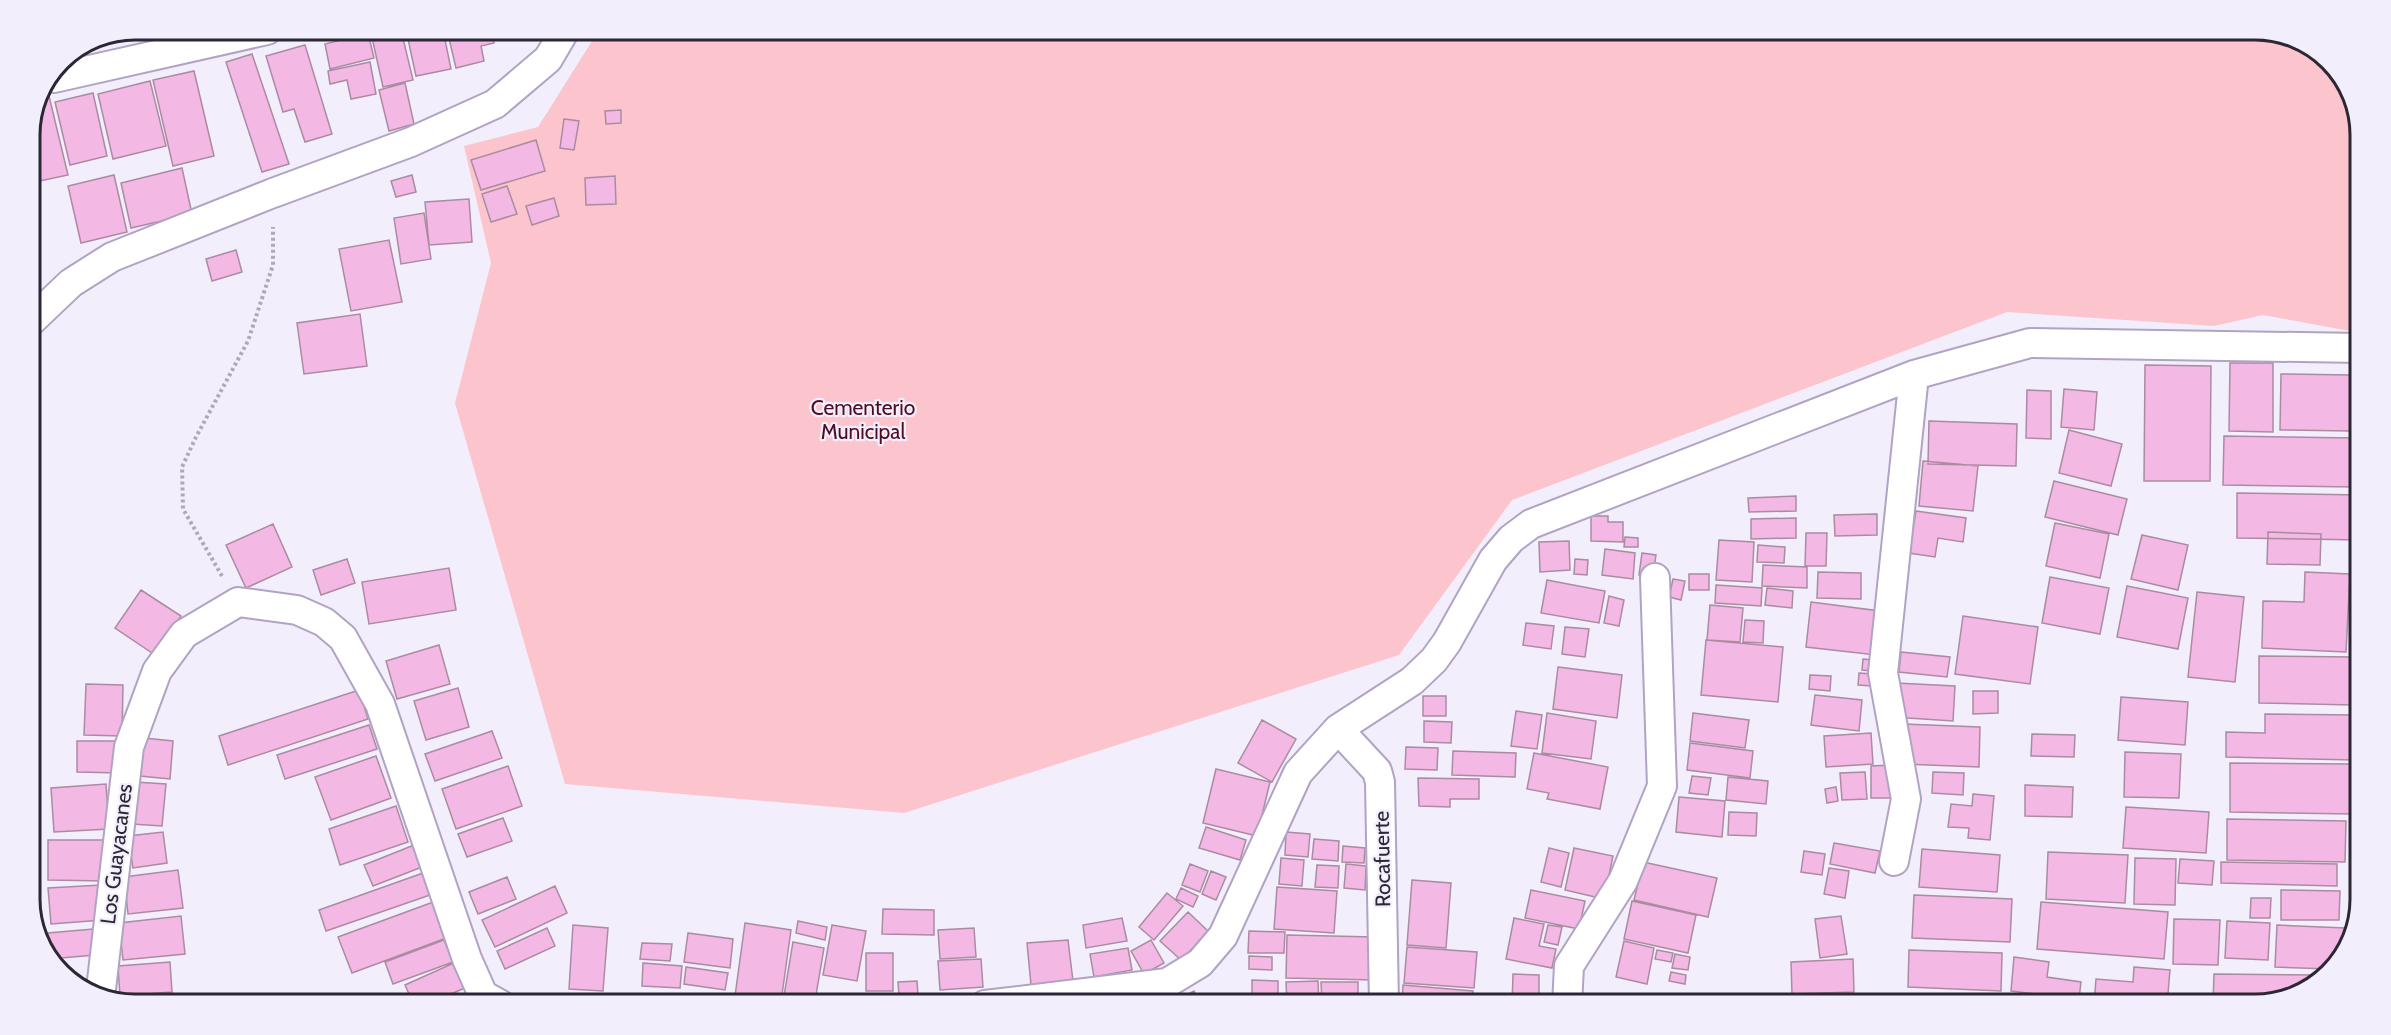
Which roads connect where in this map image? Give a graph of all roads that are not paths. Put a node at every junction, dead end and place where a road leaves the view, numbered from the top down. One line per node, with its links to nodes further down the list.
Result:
1 (223, 40): 3 (street)
2 (559, 40): 4 (street)
3 (62, 76)
4 (41, 312)
5 (2350, 348): 6 (street)
6 (1914, 375): 8 (street); 9 (street)
7 (1655, 578): 14 (street)
8 (1338, 729): 12 (street); 13 (street, Rocafuerte)
9 (1894, 861)
10 (101, 988): 11 (street, Los Guayacanes)
11 (483, 994)
12 (1076, 994)
13 (1384, 994)
14 (1568, 994)

